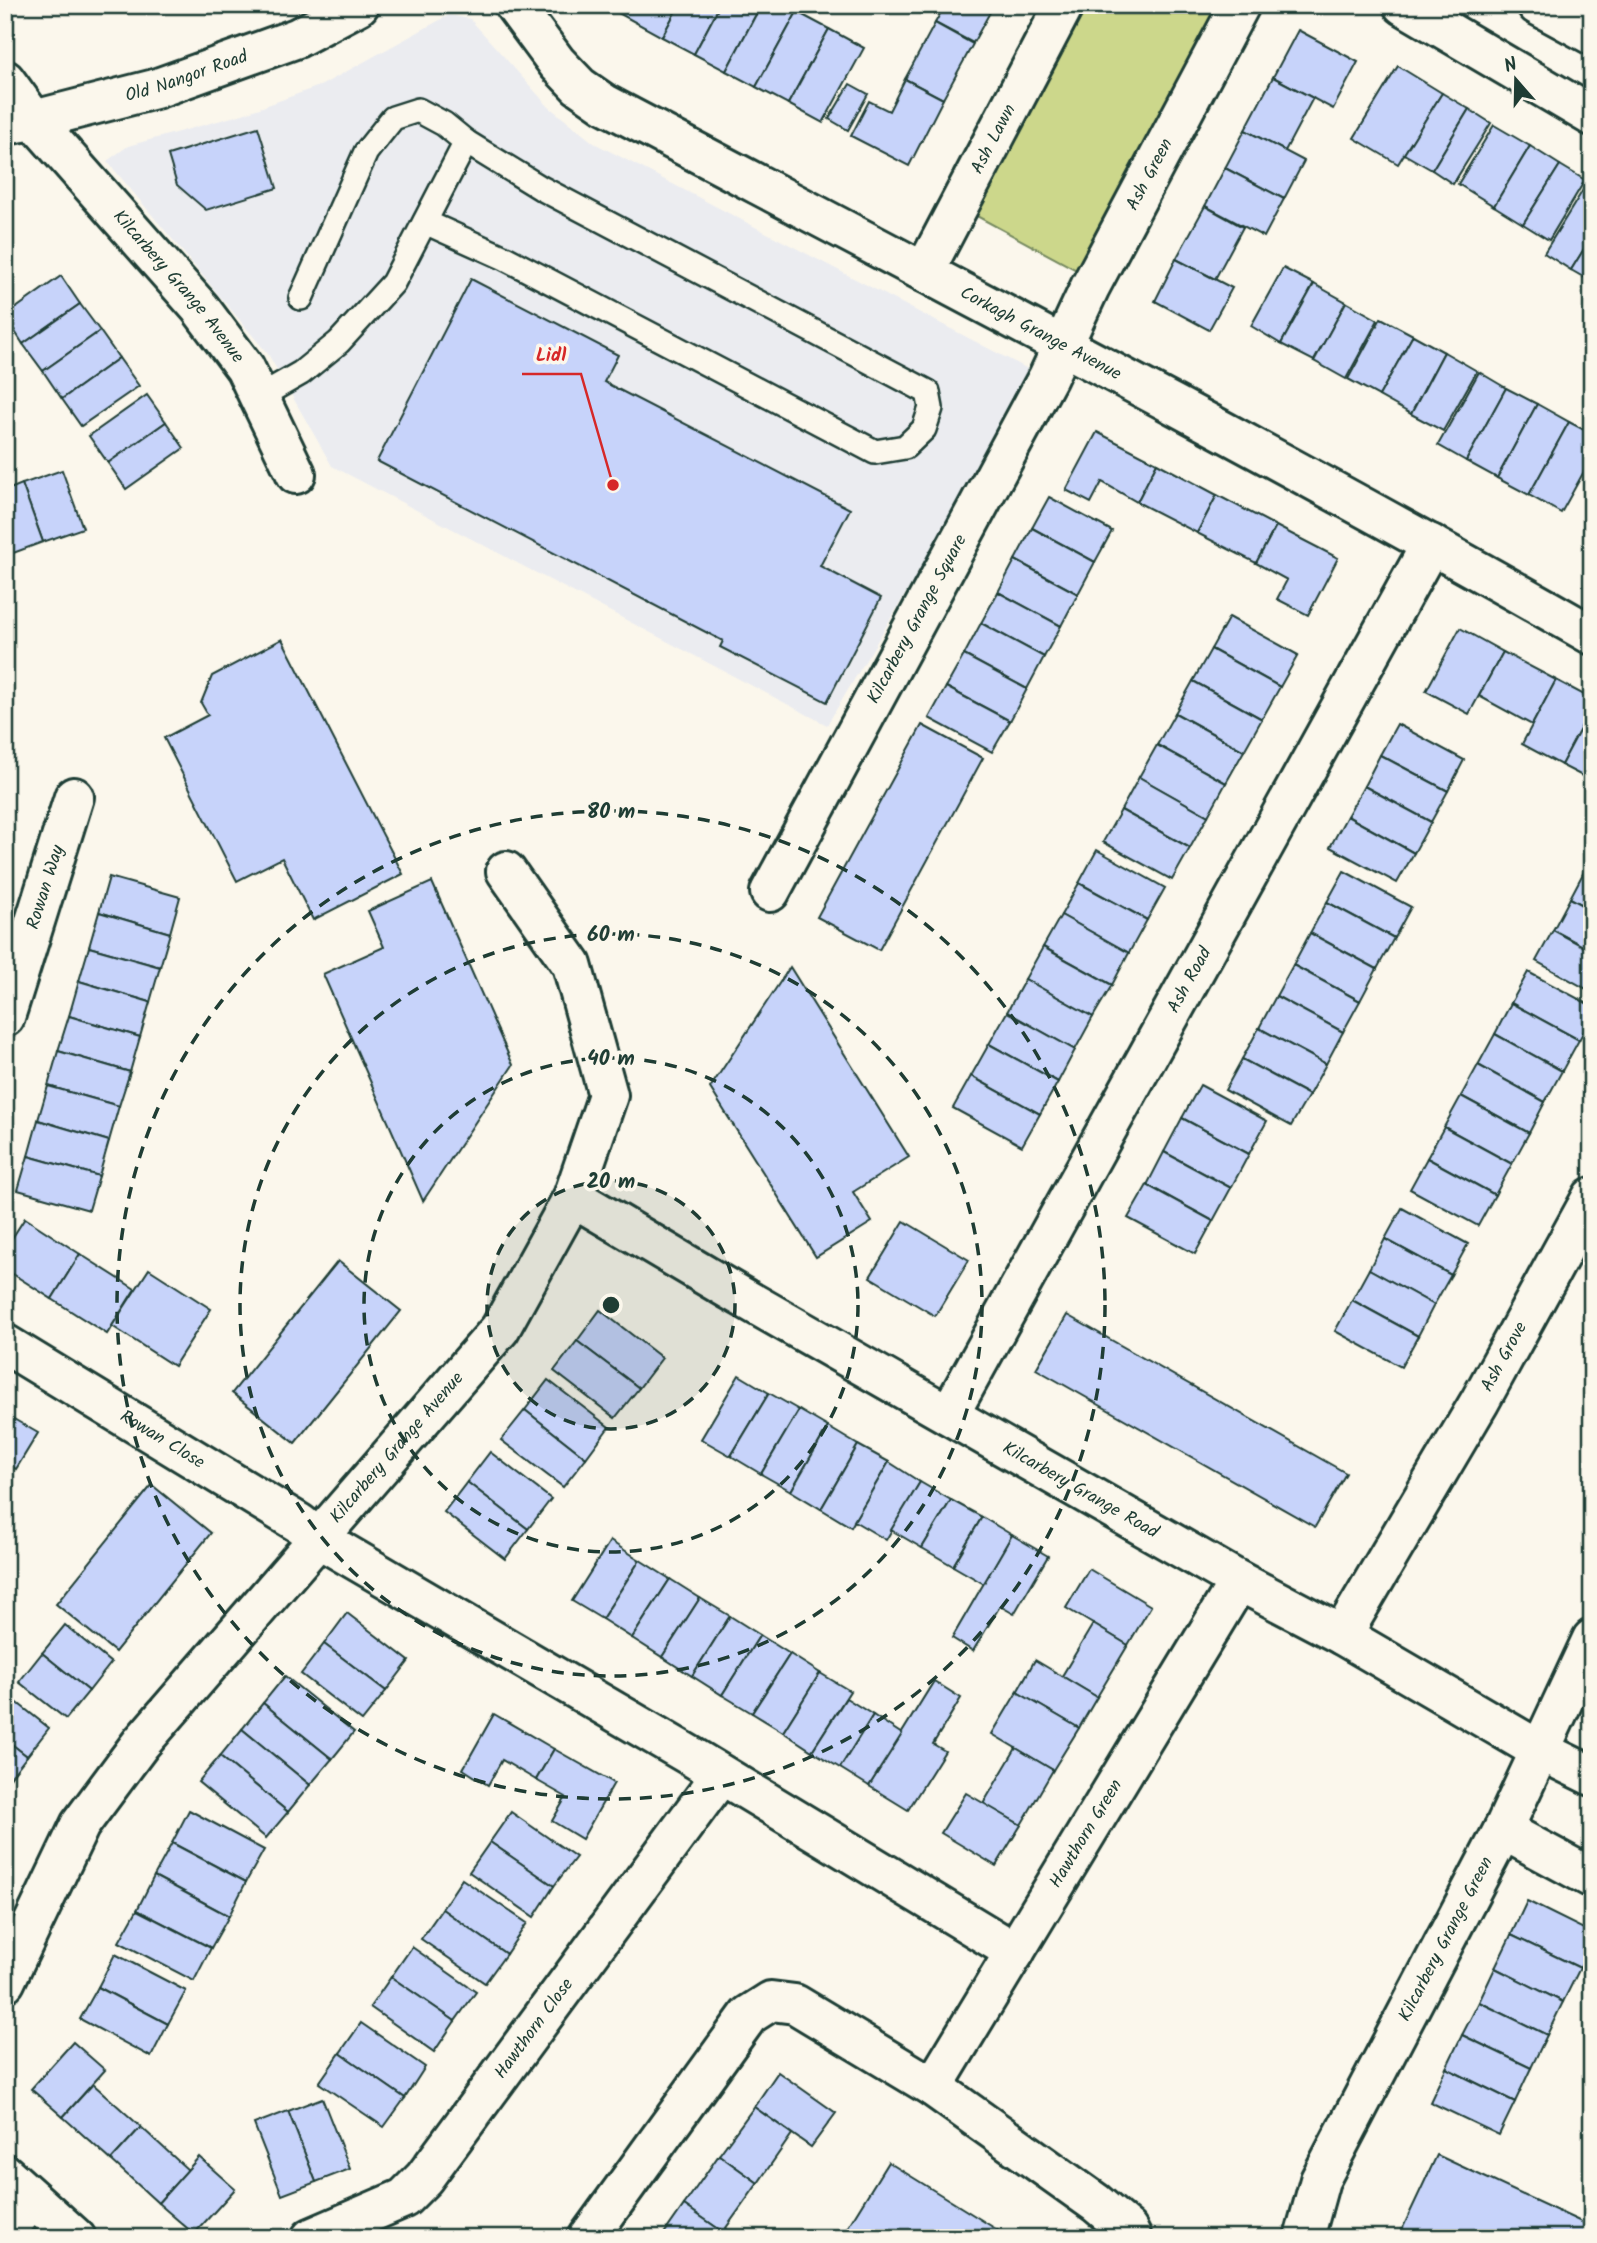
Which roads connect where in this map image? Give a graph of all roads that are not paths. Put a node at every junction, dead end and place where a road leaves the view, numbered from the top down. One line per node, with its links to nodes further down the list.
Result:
1 (359, 5): 10 (street, Old Nangor Road)
2 (514, 5): 13 (street, Corkagh Grange Avenue)
3 (1064, 5): 13 (street, Ash Lawn)
4 (1240, 5): 15 (street, Ash Green)
5 (1403, 5): 9 (street)
6 (1537, 5): 7 (street)
7 (1592, 35)
8 (5, 80): 10 (street, Kilcarbery Grange Avenue)
9 (1592, 116)
10 (20, 122): 16 (street, Kilcarbery Grange Avenue)
11 (466, 142): 12 (lane); 12 (lane); 14 (lane)
12 (425, 222): 16 (lane)
13 (924, 272): 15 (street, Corkagh Grange Avenue)
14 (301, 298)
15 (1062, 344): 18 (street, Corkagh Grange Avenue); 22 (street, Kilcarbery Grange Square)
16 (259, 397): 17 (street, Kilcarbery Grange Avenue)
17 (296, 474)
18 (1431, 544): 19 (street, Corkagh Grange Avenue); 27 (street, Ash Road)
19 (1592, 635)
20 (74, 797): 23 (street, Rowan Way)
21 (506, 871): 24 (street, Kilcarbery Grange Avenue)
22 (770, 892)
23 (5, 1017)
24 (573, 1197): 27 (street, Kilcarbery Grange Road); 28 (street, Kilcarbery Grange Avenue)
25 (1592, 1197): 30 (street, Ash Grove)
26 (5, 1344): 28 (street, Rowan Close)
27 (949, 1415): 29 (street, Kilcarbery Grange Road)
28 (318, 1538): 33 (street); 38 (street, Kilcarbery Grange Avenue)
29 (1239, 1581): 30 (street, Kilcarbery Grange Road); 37 (street, Hawthorn Green)
30 (1342, 1635): 32 (street, Kilcarbery Grange Road)
31 (1592, 1639): 32 (street, Kilcarbery Grange Green)
32 (1539, 1750): 34 (street, Kilcarbery Grange Road); 35 (street, Kilcarbery Grange Green)
33 (721, 1775): 37 (street); 43 (street, Hawthorn Close)
34 (1592, 1776)
35 (1503, 1830): 36 (street); 46 (street, Kilcarbery Grange Green)
36 (1592, 1878)
37 (1015, 1952): 39 (street, Hawthorn Green)
38 (5, 1982)
39 (933, 2087): 44 (street); 45 (street)
40 (19, 2186): 41 (street); 42 (street)
41 (5, 2233)
42 (76, 2238)
43 (311, 2238)
44 (588, 2238)
45 (1132, 2238)
46 (1304, 2238)

